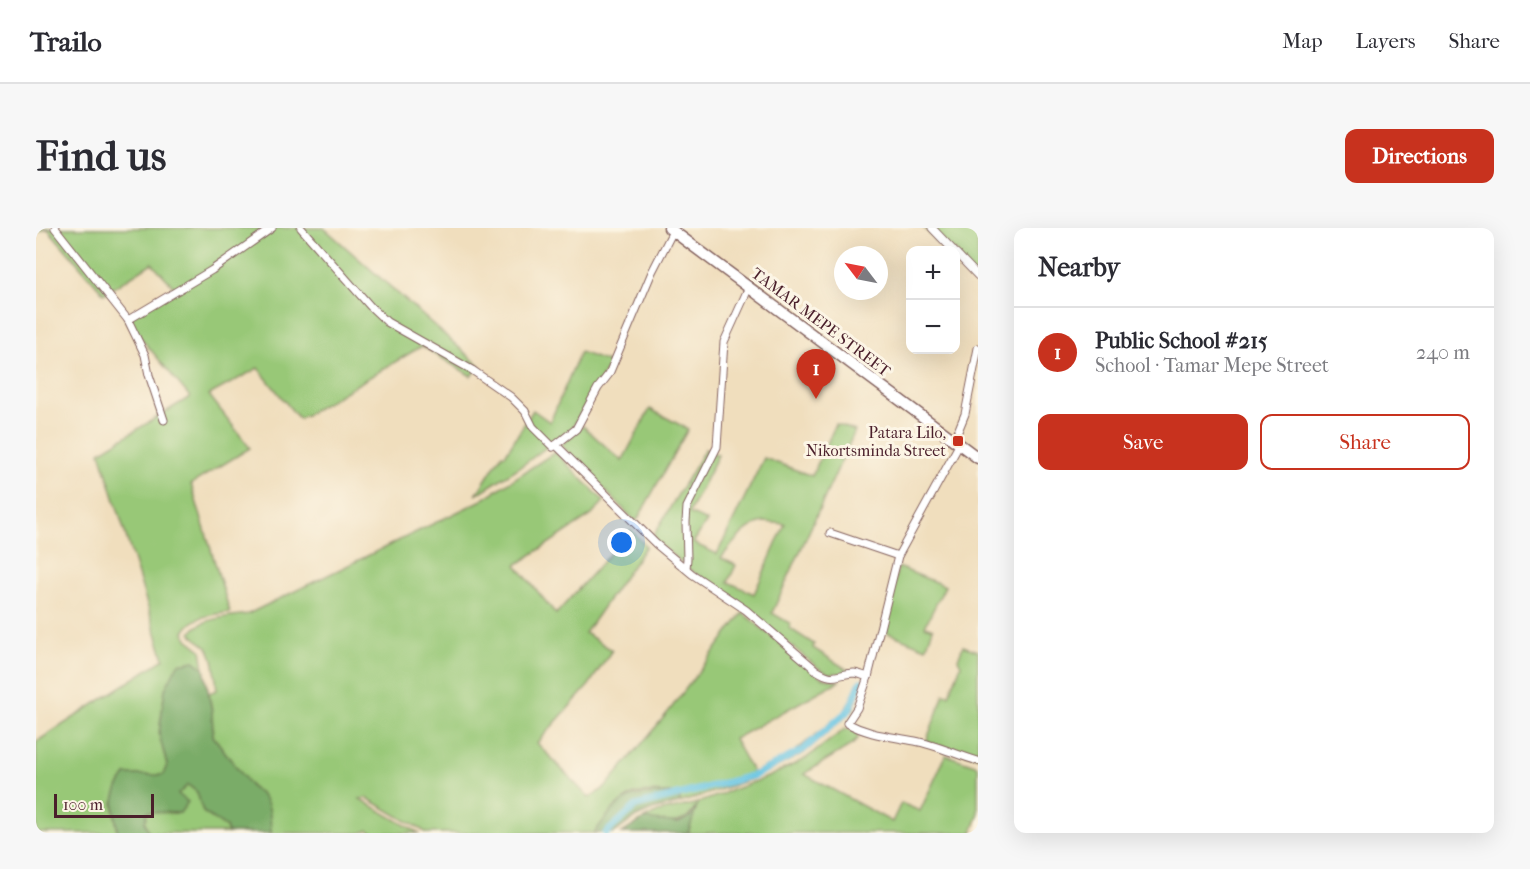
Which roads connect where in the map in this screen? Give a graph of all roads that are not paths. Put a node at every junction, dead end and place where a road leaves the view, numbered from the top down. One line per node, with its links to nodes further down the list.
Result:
1 (55, 228): 10 (street)
2 (272, 228): 10 (street)
3 (301, 228): 14 (street)
4 (932, 228): 6 (street)
5 (671, 230): 9 (street, TAMAR MEPE STREET); 14 (street)
6 (948, 246)
7 (960, 258): 8 (street)
8 (978, 276)
9 (749, 287): 13 (street, TAMAR MEPE STREET); 18 (street)
10 (128, 320): 12 (street)
11 (978, 348): 13 (street)
12 (164, 420)
13 (957, 443): 15 (street, TAMAR MEPE STREET); 17 (street)
14 (555, 446): 18 (street)
15 (978, 458)
16 (830, 533): 17 (street)
17 (898, 556): 19 (street)
18 (686, 568): 19 (street)
19 (868, 677): 20 (street)
20 (978, 762)

